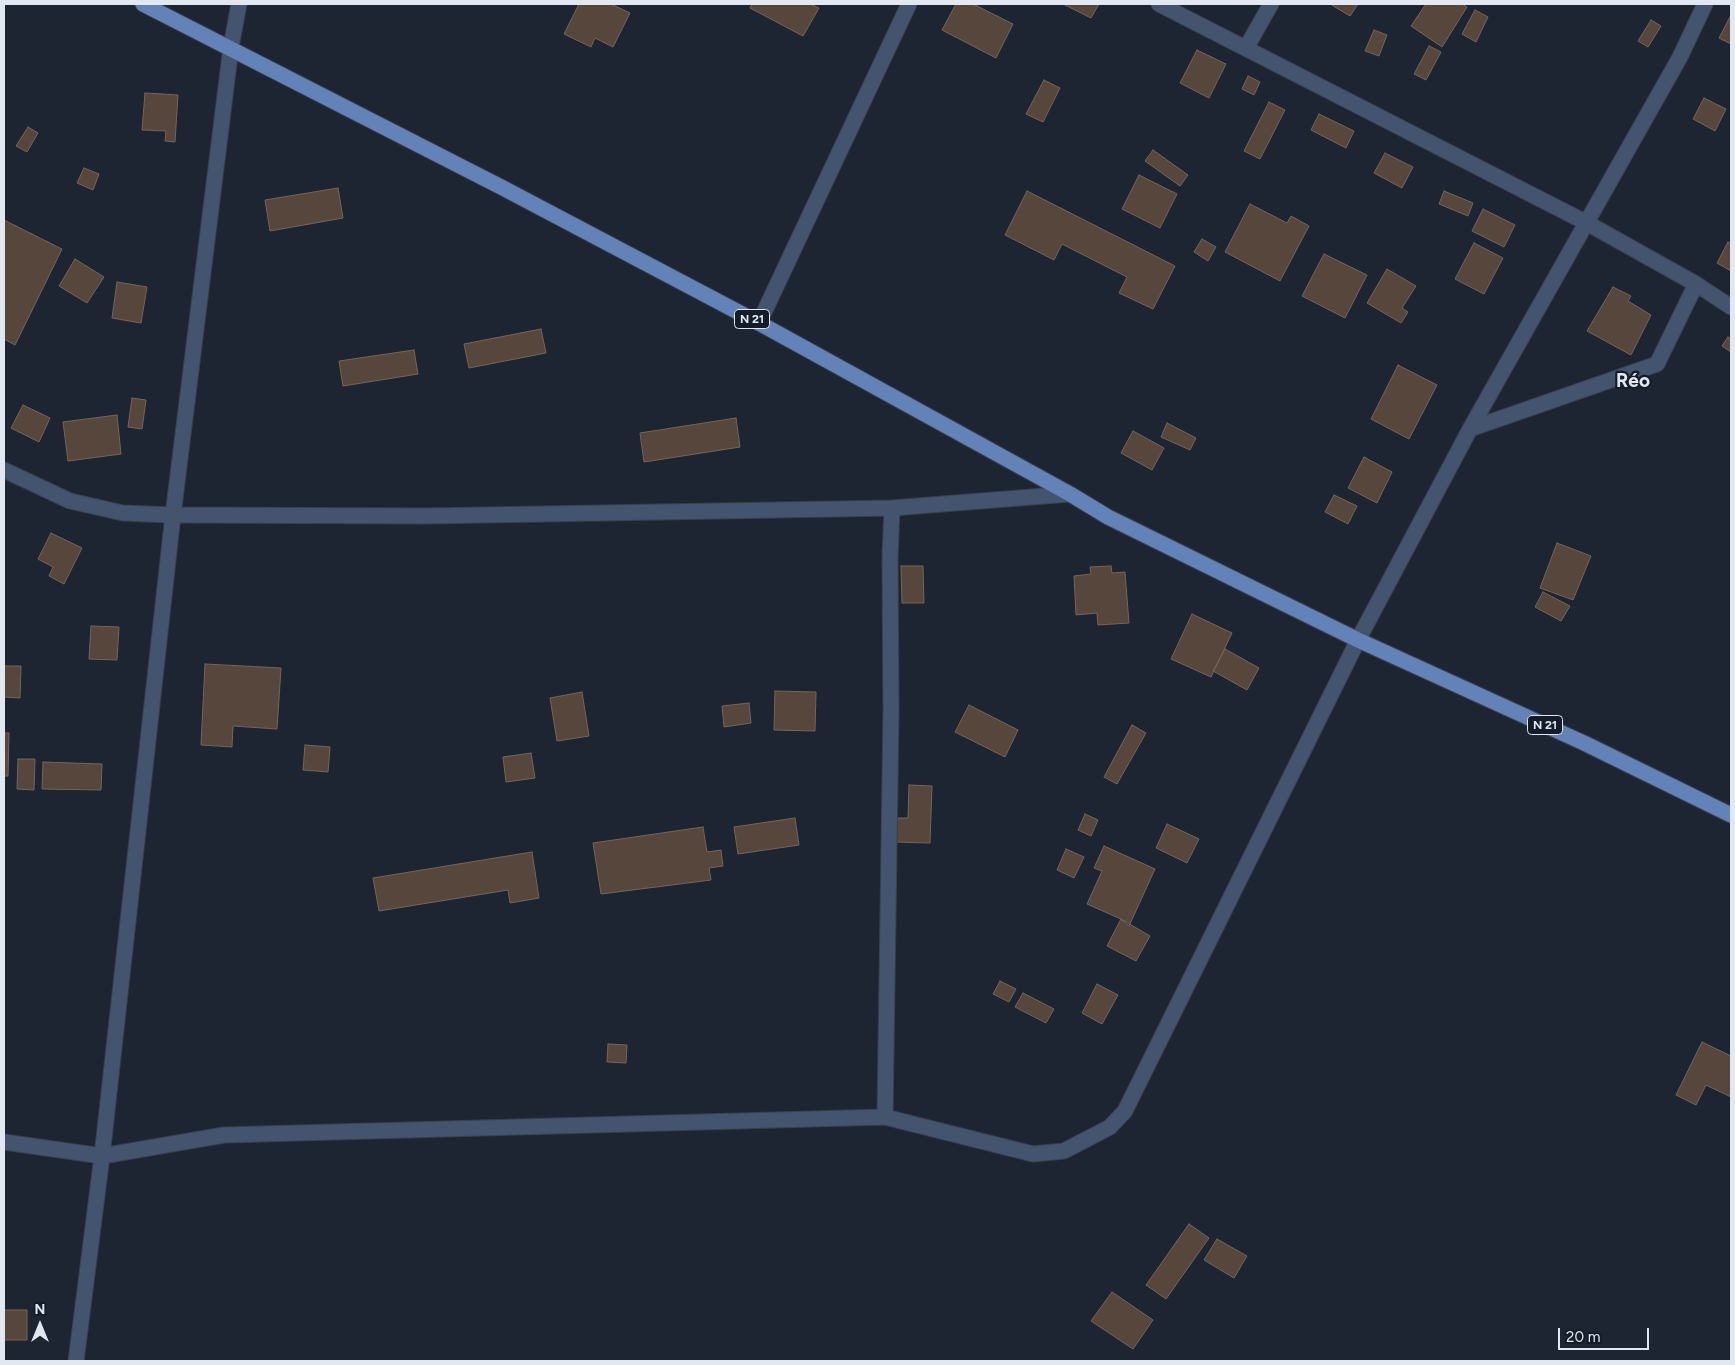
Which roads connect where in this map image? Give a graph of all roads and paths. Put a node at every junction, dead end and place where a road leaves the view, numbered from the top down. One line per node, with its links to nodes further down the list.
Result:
1 (143, 4): 7 (main road, N 21)
2 (239, 4): 7 (street)
3 (909, 4): 12 (street)
4 (1159, 4): 8 (street)
5 (1271, 4): 8 (street)
6 (1705, 4): 9 (street)
7 (231, 47): 12 (main road, N 21); 17 (street)
8 (1246, 48): 9 (street)
9 (1587, 223): 10 (street); 13 (street)
10 (1696, 284): 11 (street); 13 (street)
11 (1731, 307)
12 (759, 323): 15 (main road, N 21)
13 (1470, 430): 18 (street)
14 (4, 470): 17 (street)
15 (1070, 494): 16 (street); 18 (main road, N 21)
16 (892, 508): 17 (street); 20 (street)
17 (173, 515): 22 (street)
18 (1358, 640): 19 (main road, N 21); 20 (street)
19 (1731, 815)
20 (885, 1117): 22 (street)
21 (4, 1142): 22 (street)
22 (102, 1156): 23 (street)
23 (76, 1361)

